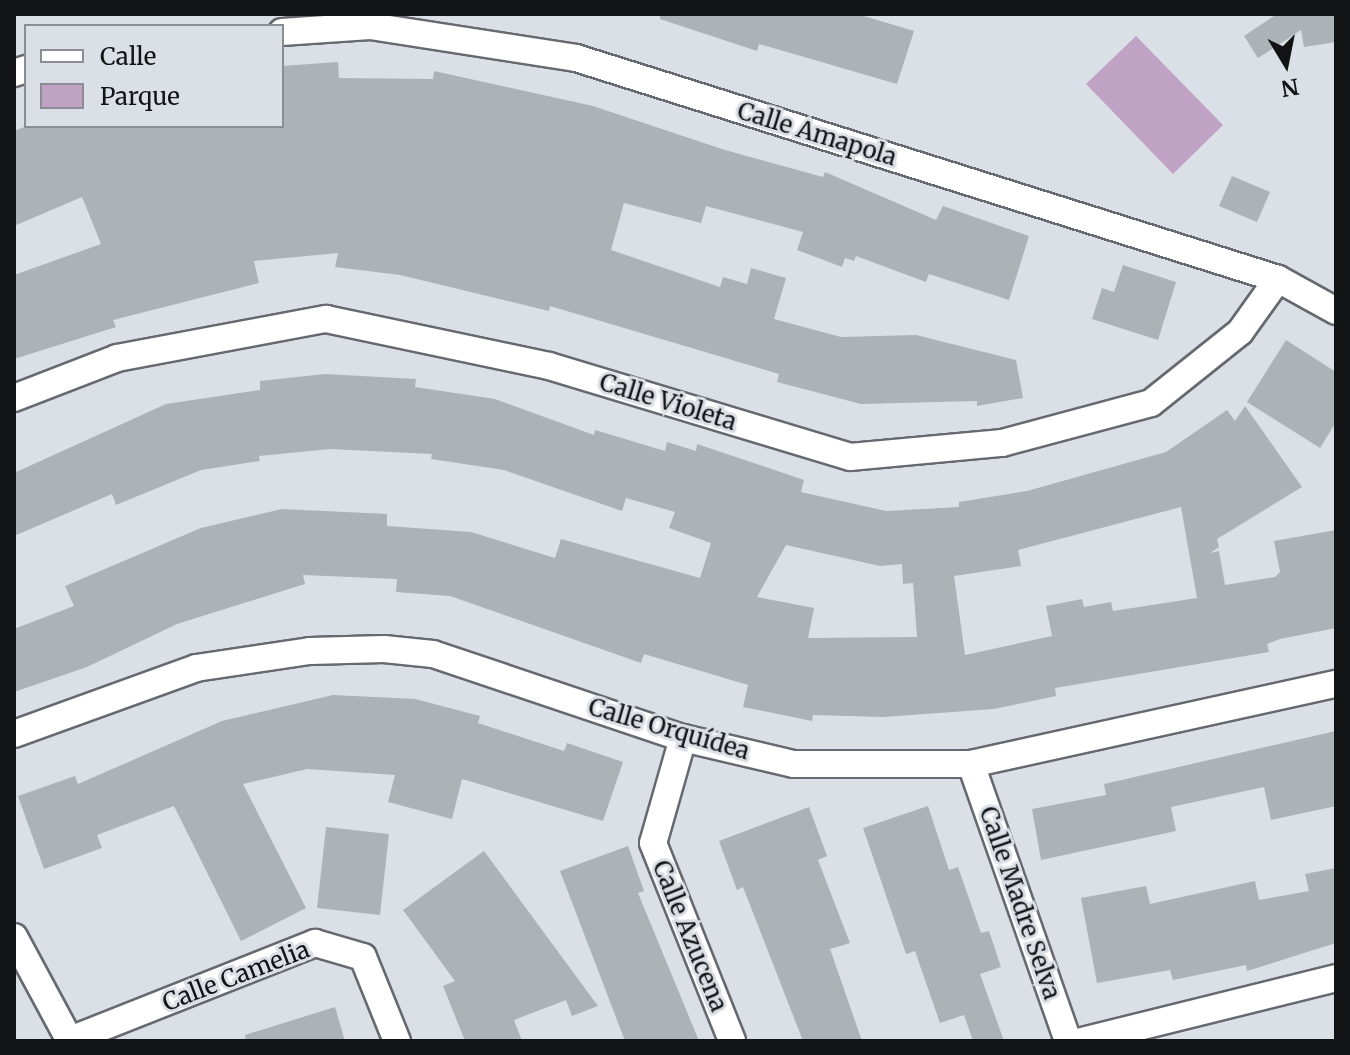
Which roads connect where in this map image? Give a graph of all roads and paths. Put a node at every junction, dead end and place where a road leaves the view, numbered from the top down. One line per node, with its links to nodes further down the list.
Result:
1 (284, 32): 2 (street, Calle Amapola)
2 (1278, 279): 3 (street, Calle Amapola); 4 (street, Calle Violeta)
3 (1336, 311)
4 (14, 398)
5 (1336, 684): 8 (street, Calle Orquídea)
6 (14, 734): 7 (street, Calle Orquídea)
7 (683, 738): 8 (street, Calle Orquídea); 13 (street, Calle Azucena)
8 (971, 764): 14 (street, Calle Madre Selva)
9 (14, 937): 11 (street)
10 (1336, 978): 15 (street)
11 (70, 1040): 12 (street, Calle Camelia)
12 (397, 1041)
13 (732, 1041)
14 (1068, 1041)
15 (1082, 1041)

